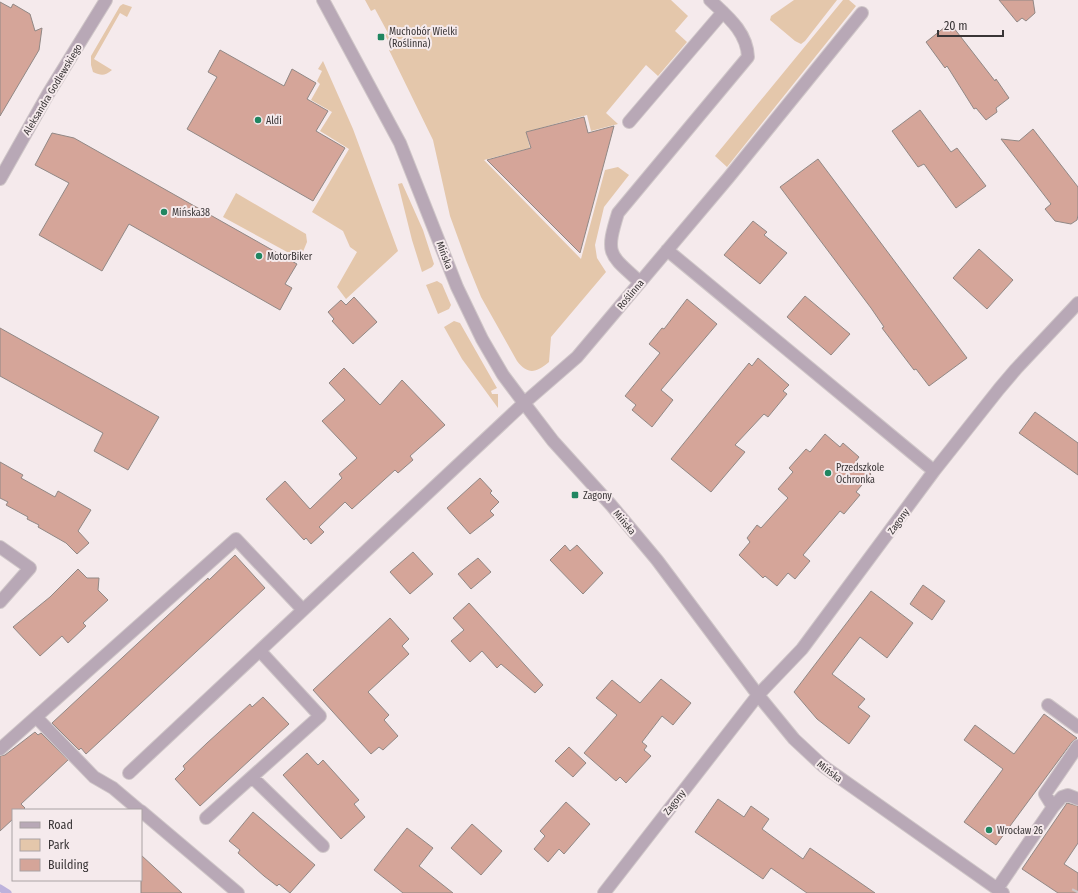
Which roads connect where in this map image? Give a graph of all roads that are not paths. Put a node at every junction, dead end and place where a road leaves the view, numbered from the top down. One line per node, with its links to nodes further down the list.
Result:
1 (106, 0): 7 (street, Aleksandra Godlewskiego)
2 (323, 0): 11 (street, Mińska)
3 (710, 0): 4 (street)
4 (723, 12): 6 (street); 9 (street)
5 (862, 13): 8 (street, Roślinna)
6 (629, 122)
7 (0, 179)
8 (667, 250): 9 (street, Roślinna); 12 (street)
9 (640, 282): 11 (street, Roślinna)
10 (1078, 303): 12 (street, Zagony)
11 (524, 403): 15 (street, Roślinna); 17 (street, Mińska)
12 (934, 471): 17 (street, Zagony)
13 (0, 547): 14 (street)
14 (0, 602)
15 (303, 610): 16 (street, Roślinna); 19 (street)
16 (260, 651): 23 (street, Roślinna); 24 (street)
17 (758, 695): 31 (street, Mińska); 33 (street, Zagony)
18 (1048, 705): 20 (street)
19 (36, 717): 22 (street); 27 (street)
20 (1078, 727)
21 (1078, 746): 26 (street)
22 (0, 749)
23 (129, 773)
24 (252, 777): 29 (street); 30 (street)
25 (1078, 799): 26 (street)
26 (1053, 807): 31 (street)
27 (138, 809)
28 (142, 813): 32 (street)
29 (206, 818)
30 (323, 846)
31 (1000, 891)
32 (238, 893)
33 (604, 893)

